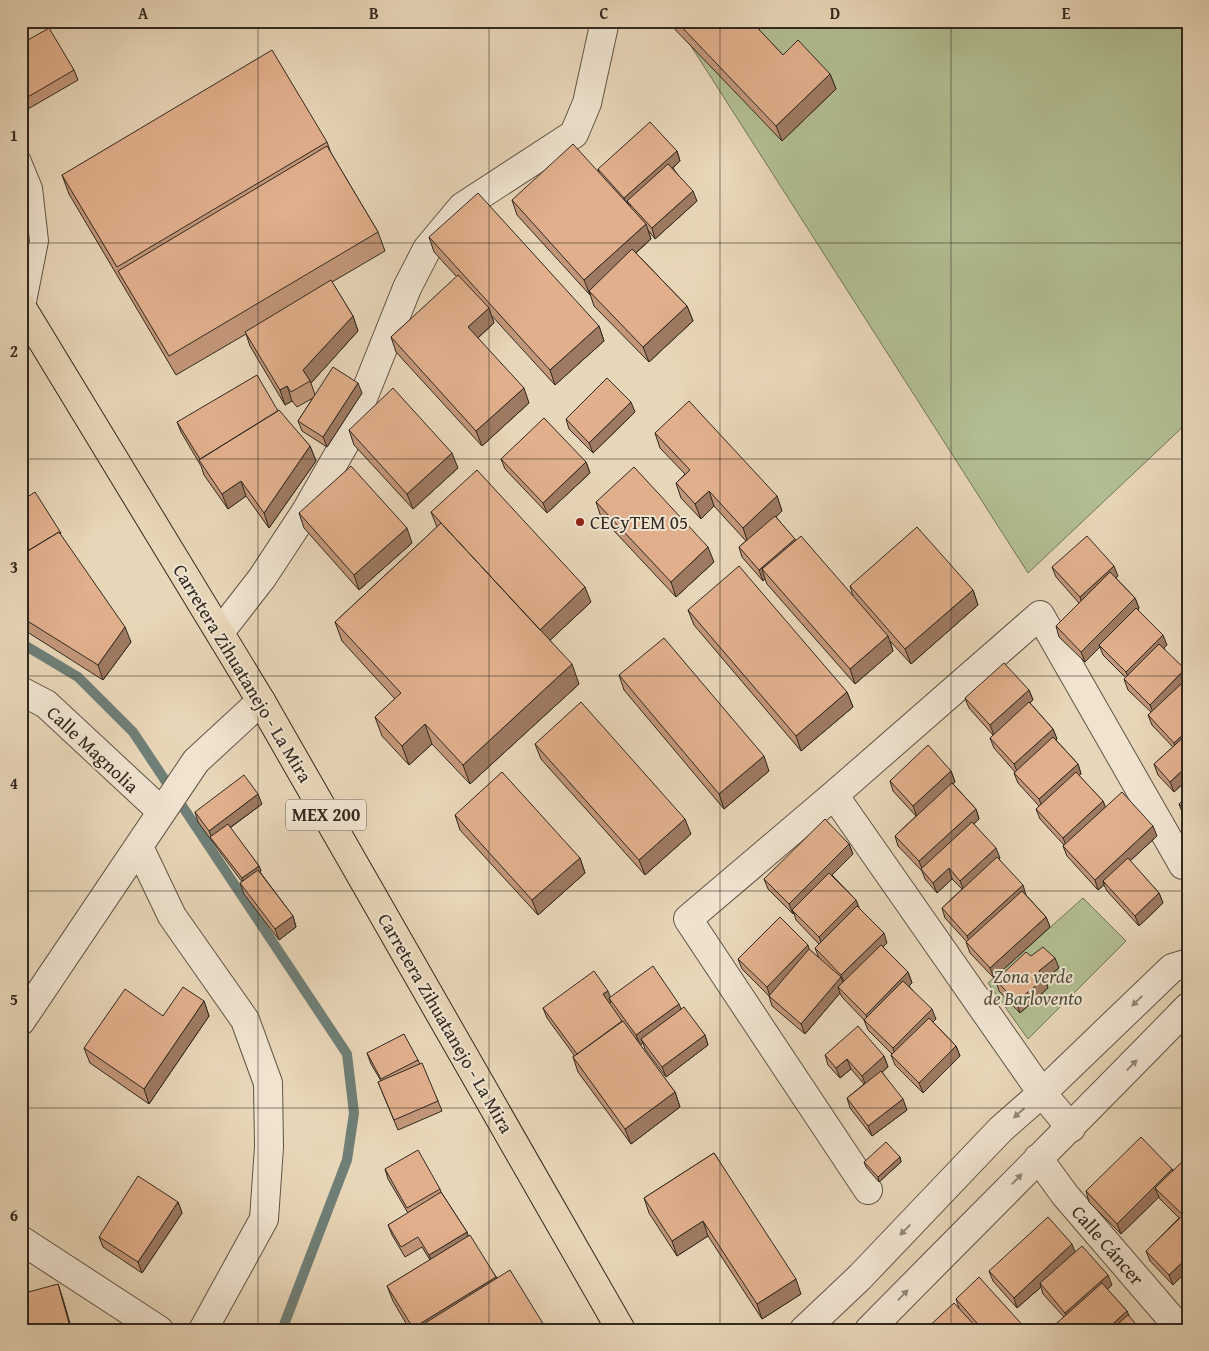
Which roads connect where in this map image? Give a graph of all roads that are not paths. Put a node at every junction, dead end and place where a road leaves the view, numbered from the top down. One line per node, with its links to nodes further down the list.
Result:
1 (605, 21): 4 (street)
2 (21, 160): 3 (lane)
3 (23, 309): 4 (highway, Carretera Zihuatanejo - La Mira / MEX 200)
4 (220, 632): 6 (highway, Carretera Zihuatanejo - La Mira / MEX 200)
5 (21, 691): 8 (street, Calle Magnolia)
6 (261, 701): 8 (street); 21 (highway, Carretera Zihuatanejo - La Mira / MEX 200)
7 (834, 795): 10 (street); 14 (street); 17 (street)
8 (163, 808): 9 (street)
9 (139, 847): 13 (street); 20 (street)
10 (1183, 865)
11 (1182, 972): 14 (street, one-way to 14)
12 (1188, 1007): 15 (street, one-way to 12)
13 (21, 1021)
14 (1042, 1093): 15 (street); 22 (street, one-way to 22)
15 (1071, 1128): 16 (street)
16 (1038, 1158): 23 (street, one-way to 16); 24 (street, Calle Cáncer)
17 (868, 1190)
18 (21, 1240): 19 (street)
19 (159, 1330)
20 (203, 1330)
21 (621, 1330)
22 (804, 1330)
23 (869, 1330)
24 (1181, 1330)

